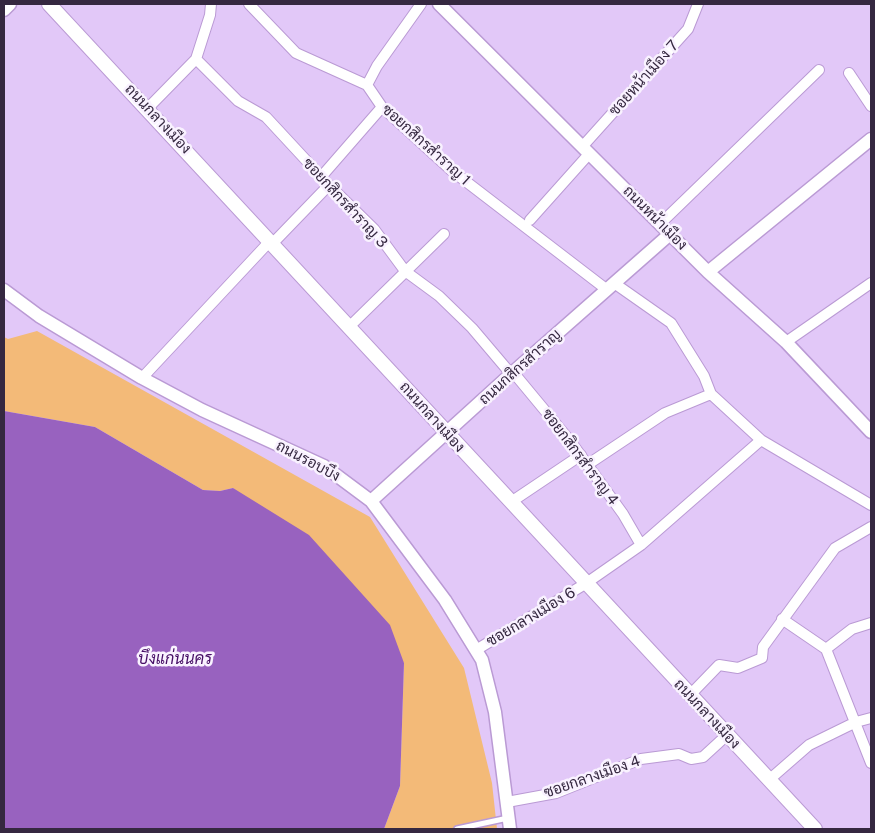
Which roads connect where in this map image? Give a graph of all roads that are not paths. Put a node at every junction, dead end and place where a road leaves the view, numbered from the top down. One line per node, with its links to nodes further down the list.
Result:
1 (10, 4): 8 (street)
2 (49, 4): 15 (main road, ถนนกลางเมือง)
3 (211, 4): 9 (street)
4 (249, 4): 12 (street)
5 (421, 4): 12 (street)
6 (439, 4): 17 (street, ถนนหน้าเมือง)
7 (698, 4): 17 (street, ซอยหน้าเมือง 7)
8 (4, 10)
9 (196, 59): 15 (street); 18 (street, ซอยกสิกรสำราญ 3)
10 (819, 70): 21 (street)
11 (848, 73): 13 (street)
12 (367, 85): 14 (street, ซอยกสิกรสำราญ 1)
13 (871, 106)
14 (382, 107): 18 (street); 28 (street, ซอยกสิกรสำราญ 1)
15 (148, 108): 24 (main road, ถนนกลางเมือง)
16 (871, 140): 26 (street)
17 (585, 150): 20 (street, ซอยหน้าเมือง 7); 21 (street, ถนนหน้าเมือง)
18 (321, 177): 19 (street, ซอยกสิกรสำราญ 3)
19 (329, 185): 24 (street); 25 (street, ซอยกสิกรสำราญ 3)
20 (530, 220)
21 (660, 224): 23 (street, ถนนหน้าเมือง)
22 (444, 234): 25 (street)
23 (670, 234): 26 (street, ถนนหน้าเมือง); 28 (street, ถนนกสิกรสำราญ)
24 (272, 242): 30 (main road, ถนนกลางเมือง); 33 (street)
25 (405, 271): 30 (street); 32 (street, ซอยกสิกรสำราญ 3)
26 (708, 272): 31 (street, ถนนหน้าเมือง)
27 (871, 284): 31 (street)
28 (610, 286): 32 (street, ถนนกสิกรสำราญ); 34 (street, ซอยกสิกรสำราญ 1)
29 (4, 290): 33 (street, ถนนรอบบึง)
30 (350, 326): 36 (main road, ถนนกลางเมือง)
31 (786, 342): 35 (street, ถนนหน้าเมือง)
32 (512, 373): 36 (street, ถนนกสิกรสำราญ); 38 (street, ซอยกสิกรสำราญ 4)
33 (142, 378): 40 (street, ถนนรอบบึง)
34 (711, 394): 37 (street); 39 (street)
35 (871, 432)
36 (447, 434): 40 (street, ถนนกสิกรสำราญ); 41 (main road, ถนนกลางเมือง)
37 (761, 440): 42 (street); 44 (street, ซอยกลางเมือง 6)
38 (581, 455): 39 (street, ซอยกสิกรสำราญ 4); 41 (street)
39 (588, 466): 44 (street, ซอยกสิกรสำราญ 4)
40 (371, 501): 49 (street, ถนนรอบบึง)
41 (510, 502): 45 (main road, ถนนกลางเมือง)
42 (871, 505)
43 (871, 527): 46 (street)
44 (641, 545): 45 (street, ซอยกลางเมือง 6)
45 (586, 584): 49 (street, ซอยกลางเมือง 6); 50 (main road, ถนนกลางเมือง)
46 (782, 618): 48 (street); 50 (street)
47 (871, 623): 48 (street)
48 (826, 649): 52 (street)
49 (476, 650): 56 (street, ถนนรอบบึง)
50 (690, 695): 53 (main road, ถนนกลางเมือง)
51 (871, 718): 52 (street)
52 (856, 722): 54 (street); 55 (street)
53 (726, 735): 55 (main road, ถนนกลางเมือง); 56 (street, ซอยกลางเมือง 4)
54 (871, 763)
55 (770, 779): 59 (main road, ถนนกลางเมือง)
56 (507, 802): 57 (street, ถนนรอบบึง)
57 (509, 824): 58 (lane)
58 (457, 829)
59 (815, 829)

